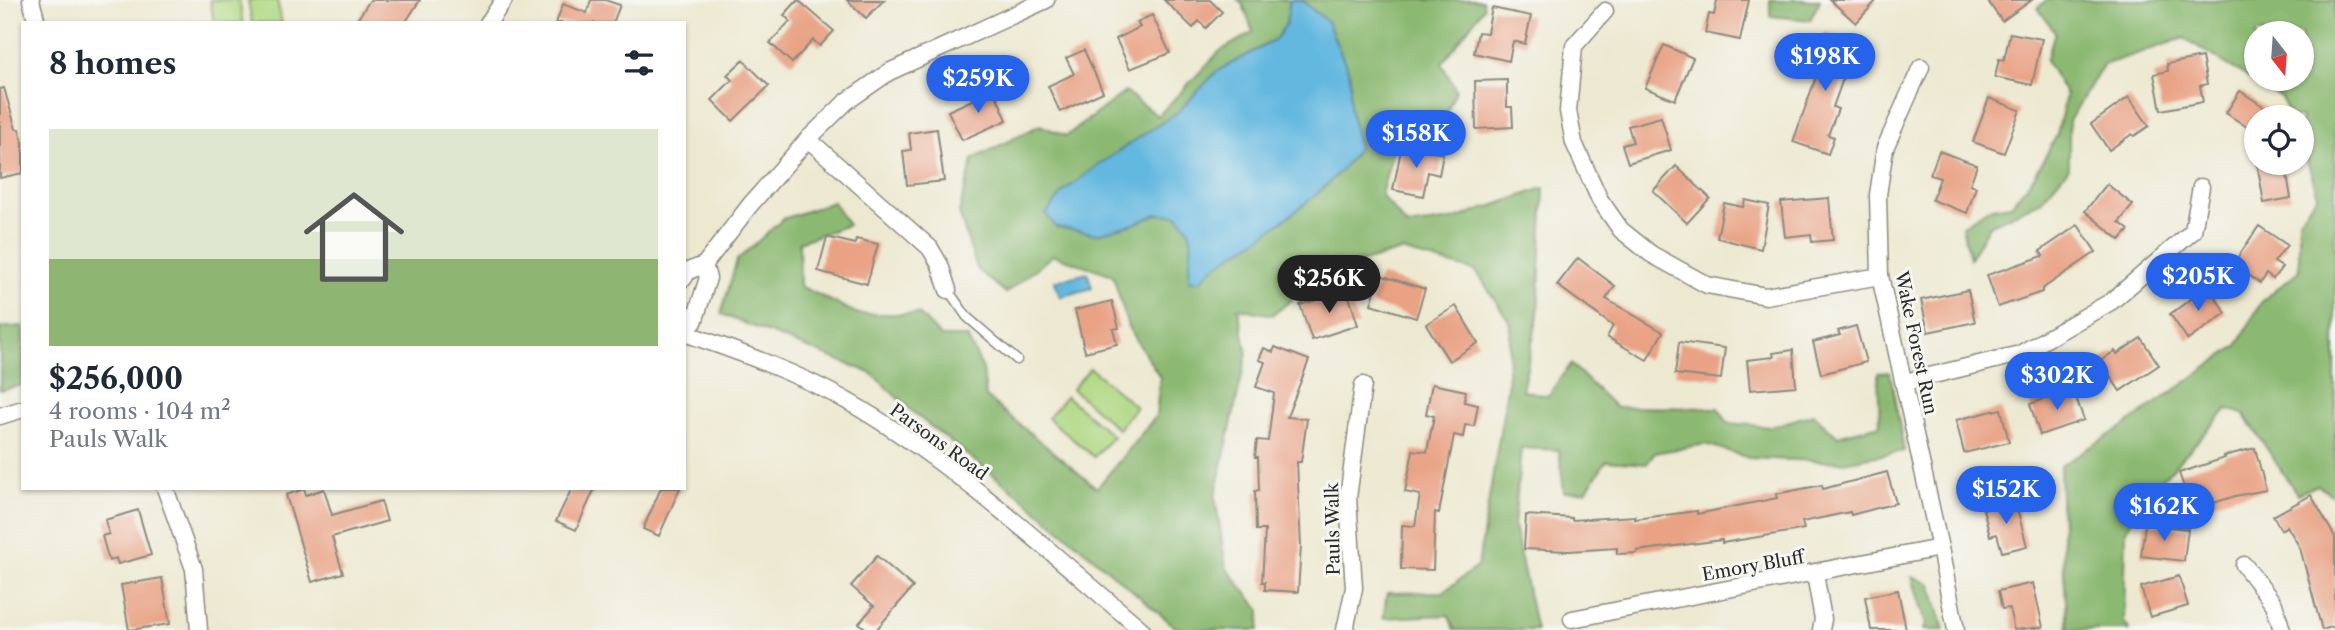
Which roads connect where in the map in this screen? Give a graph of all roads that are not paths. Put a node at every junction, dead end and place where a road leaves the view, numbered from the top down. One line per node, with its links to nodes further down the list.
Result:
1 (31, 0): 5 (street)
2 (504, 0): 6 (street)
3 (1043, 1): 8 (street)
4 (1605, 11): 12 (street)
5 (36, 21)
6 (489, 21)
7 (1921, 67): 12 (street, Wake Forest Run)
8 (808, 139): 10 (street); 13 (street)
9 (2202, 187): 17 (street)
10 (704, 265): 11 (street); 14 (street)
11 (686, 274)
12 (1880, 276): 17 (street, Wake Forest Run)
13 (948, 290): 16 (lane)
14 (686, 325)
15 (686, 334): 27 (street, Parsons Road)
16 (1017, 360)
17 (1905, 383): 22 (street, Wake Forest Run)
18 (1363, 385): 28 (street, Pauls Walk)
19 (21, 409): 20 (street)
20 (0, 416)
21 (166, 490): 26 (street)
22 (1940, 548): 24 (street, Emory Bluff); 30 (street, Wake Forest Run)
23 (2244, 565): 31 (street)
24 (1815, 574): 25 (street, Emory Bluff); 29 (street)
25 (1572, 619)
26 (199, 630)
27 (1142, 630)
28 (1345, 630)
29 (1821, 630)
30 (1956, 630)
31 (2281, 630)

